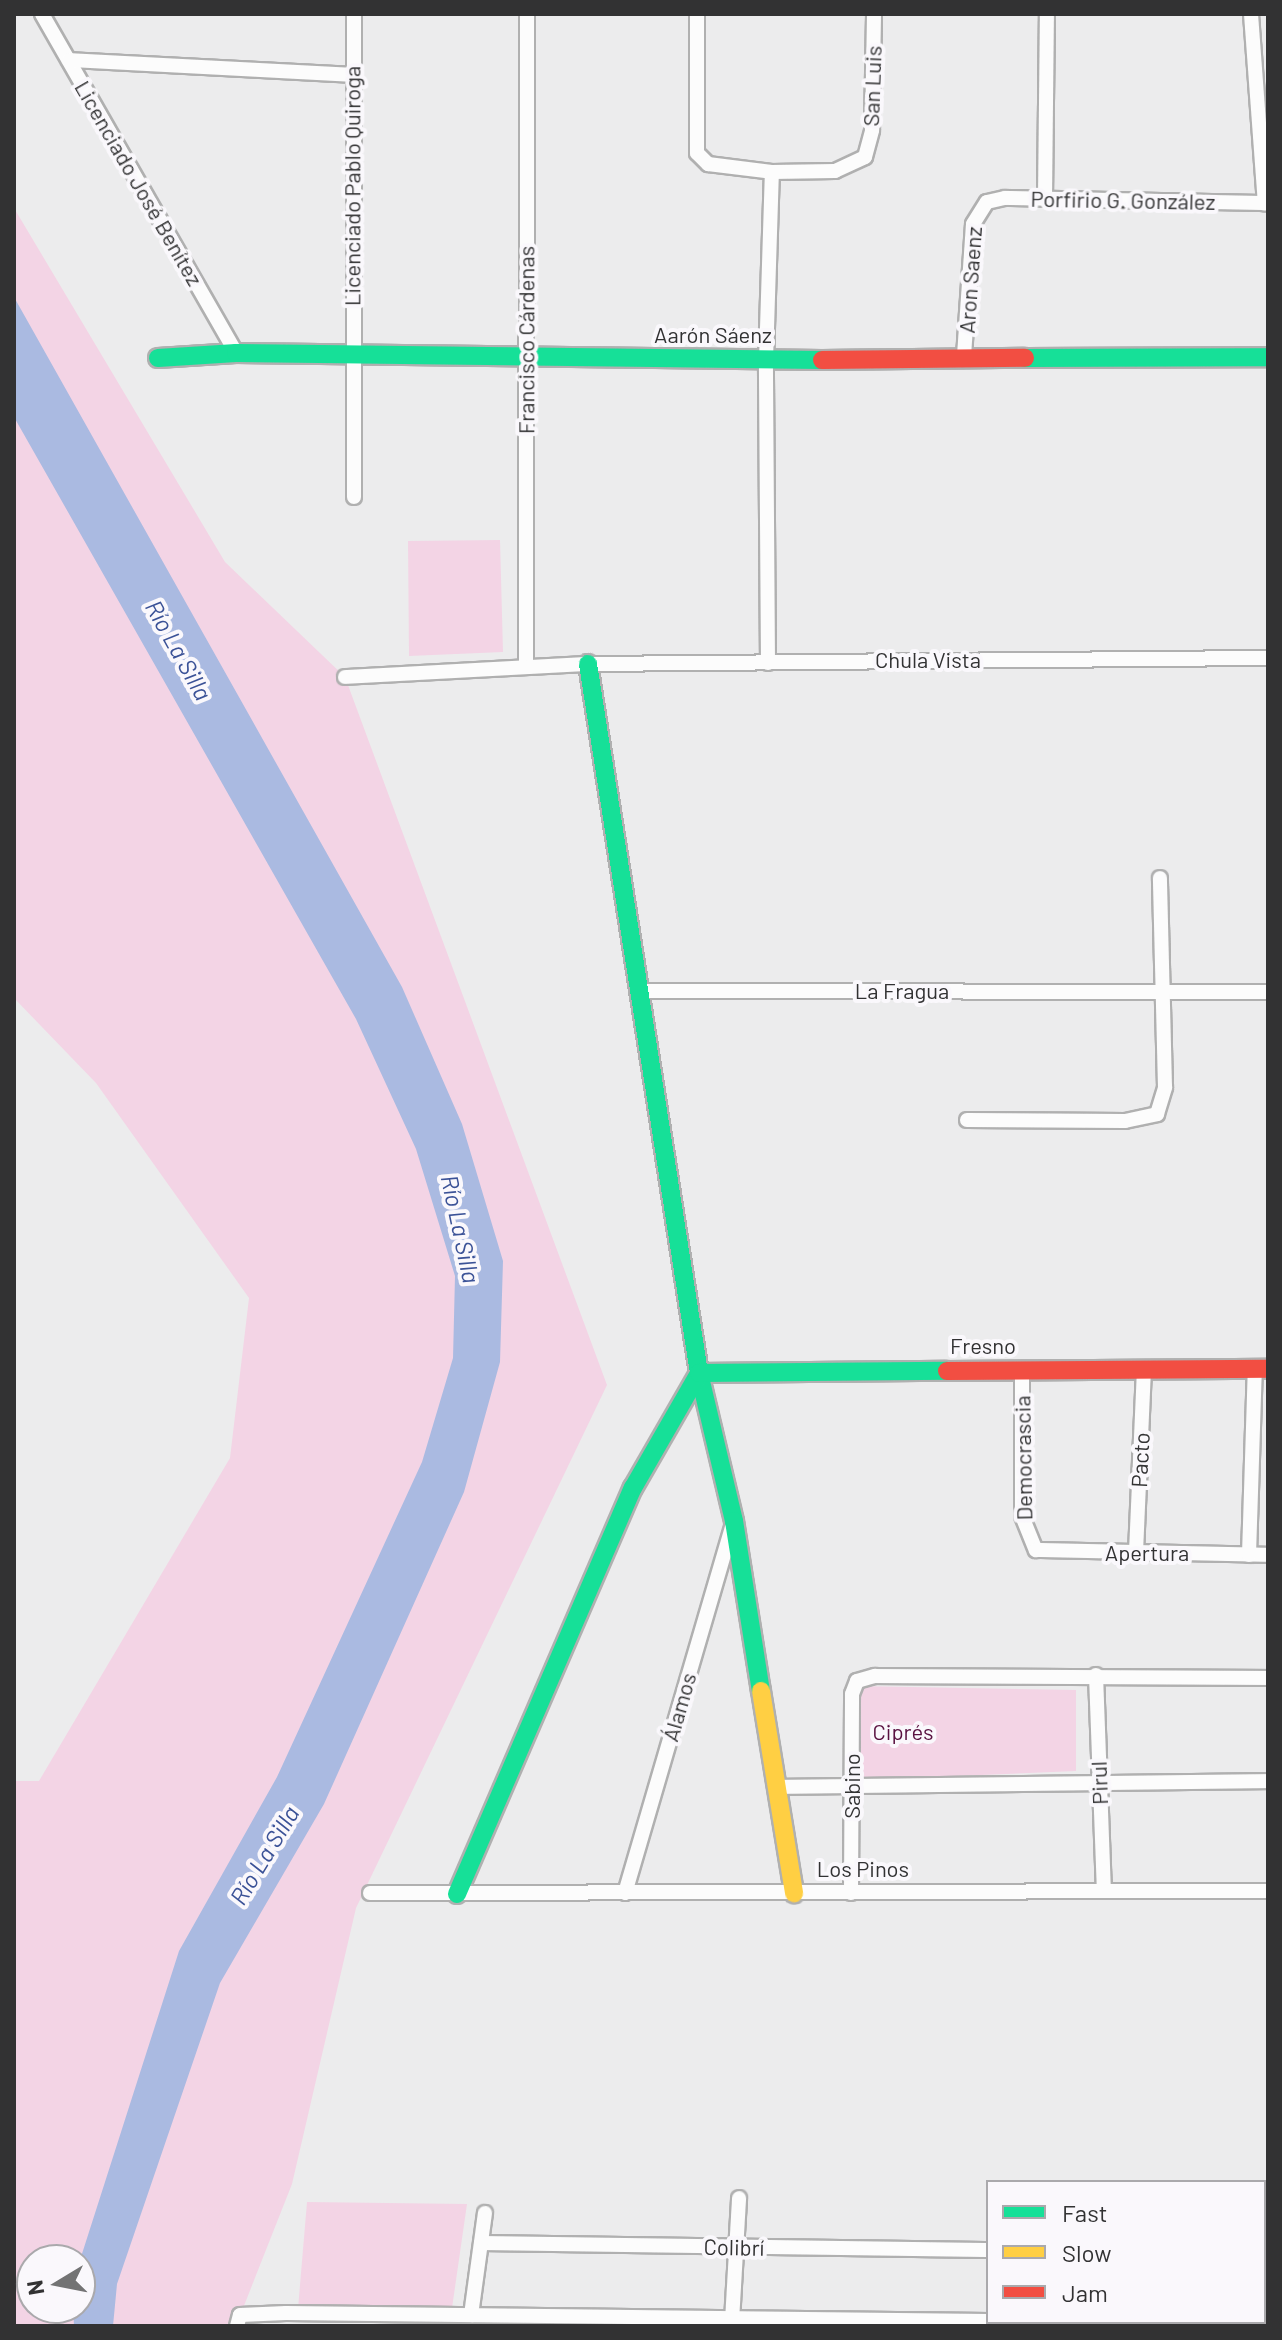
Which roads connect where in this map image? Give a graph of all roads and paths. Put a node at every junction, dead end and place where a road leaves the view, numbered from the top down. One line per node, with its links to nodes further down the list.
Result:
1 (42, 14): 8 (street, Licenciado José Benítez)
2 (354, 14): 9 (street, Licenciado Pablo Quiroga)
3 (527, 14): 19 (street, Francisco Cárdenas)
4 (697, 14): 10 (street)
5 (874, 14): 10 (street, San Luis)
6 (1047, 14): 11 (street)
7 (1251, 14): 12 (street)
8 (69, 60): 9 (street); 14 (street, Licenciado José Benítez)
9 (353, 75): 18 (street, Licenciado Pablo Quiroga)
10 (772, 172): 20 (street)
11 (1045, 198): 12 (street, Porfirio G. González); 13 (street, Porfirio G. González)
12 (1267, 203)
13 (980, 206): 15 (street, Aron Saenz)
14 (236, 353): 17 (street, Aarón Sáenz); 18 (street, Aarón Sáenz)
15 (964, 356): 16 (street, Aarón Sáenz); 20 (street, Aarón Sáenz)
16 (1268, 357)
17 (158, 358)
18 (351, 358): 19 (street, Aarón Sáenz); 21 (street, Licenciado Pablo Quiroga)
19 (526, 358): 20 (street, Aarón Sáenz); 25 (street, Francisco Cárdenas)
20 (766, 360): 23 (street)
21 (354, 497)
22 (1268, 658): 23 (street, Chula Vista)
23 (768, 663): 24 (street, Chula Vista)
24 (588, 664): 25 (street); 28 (street)
25 (526, 666): 26 (street)
26 (345, 677)
27 (1160, 878): 29 (street)
28 (639, 991): 29 (street, La Fragua); 35 (street)
29 (1165, 991): 30 (street, La Fragua); 31 (street)
30 (1268, 992)
31 (967, 1120)
32 (1144, 1368): 33 (street, Fresno); 34 (street, Fresno); 38 (street, Pacto)
33 (1262, 1369): 39 (street)
34 (1022, 1370): 35 (street, Fresno); 37 (street, Democrascia)
35 (699, 1373): 36 (street); 53 (street)
36 (734, 1521): 46 (street); 50 (street, Álamos)
37 (1029, 1544): 38 (street, Apertura)
38 (1136, 1552): 39 (street, Apertura)
39 (1249, 1555): 40 (street, Apertura)
40 (1268, 1555)
41 (1096, 1675): 42 (street); 43 (street, Pirul); 45 (street, Sabino)
42 (1268, 1678)
43 (1099, 1781): 44 (street); 45 (street); 47 (street, Pirul)
44 (1268, 1781)
45 (852, 1785): 46 (street); 52 (street, Sabino)
46 (778, 1787): 51 (street)
47 (1104, 1891): 48 (street, Los Pinos); 52 (street, Los Pinos)
48 (1268, 1891)
49 (370, 1893): 53 (street, Los Pinos)
50 (625, 1893): 51 (street, Los Pinos); 53 (street, Los Pinos)
51 (794, 1893): 52 (street, Los Pinos)
52 (851, 1893)
53 (457, 1894)
54 (739, 2198): 57 (street)
55 (485, 2213): 56 (street)
56 (481, 2243): 57 (street, Colibrí); 59 (street)
57 (735, 2247): 58 (street, Colibrí); 61 (street)
58 (986, 2250)
59 (471, 2315): 60 (street); 61 (street)
60 (241, 2320)
61 (732, 2321): 62 (street)
62 (986, 2321)

